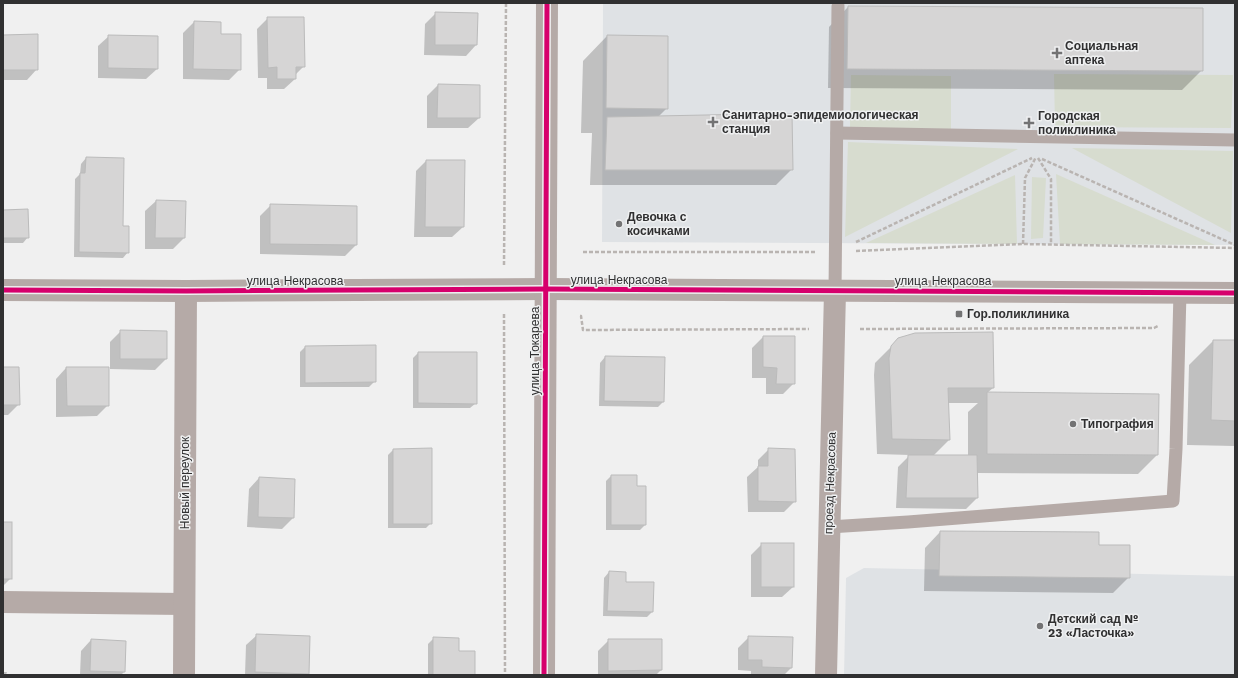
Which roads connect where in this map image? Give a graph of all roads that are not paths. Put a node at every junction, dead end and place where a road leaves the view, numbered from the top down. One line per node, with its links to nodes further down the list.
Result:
1 (547, 3): 5 (street, улица Токарева)
2 (838, 6): 3 (lane)
3 (837, 133): 4 (lane); 8 (lane)
4 (1235, 140)
5 (546, 289): 7 (street, улица Некрасова); 8 (street, улица Некрасова); 15 (street, улица Токарева)
6 (3, 290): 7 (street, улица Некрасова)
7 (186, 291): 13 (street, Новый переулок)
8 (835, 291): 9 (street, улица Некрасова); 11 (street, проезд Некрасова)
9 (1180, 292): 10 (street, улица Некрасова); 11 (lane)
10 (1235, 292)
11 (829, 527): 16 (street, проезд Некрасова)
12 (3, 602): 13 (street)
13 (184, 604): 14 (street, Новый переулок)
14 (184, 675)
15 (544, 675)
16 (826, 675)

